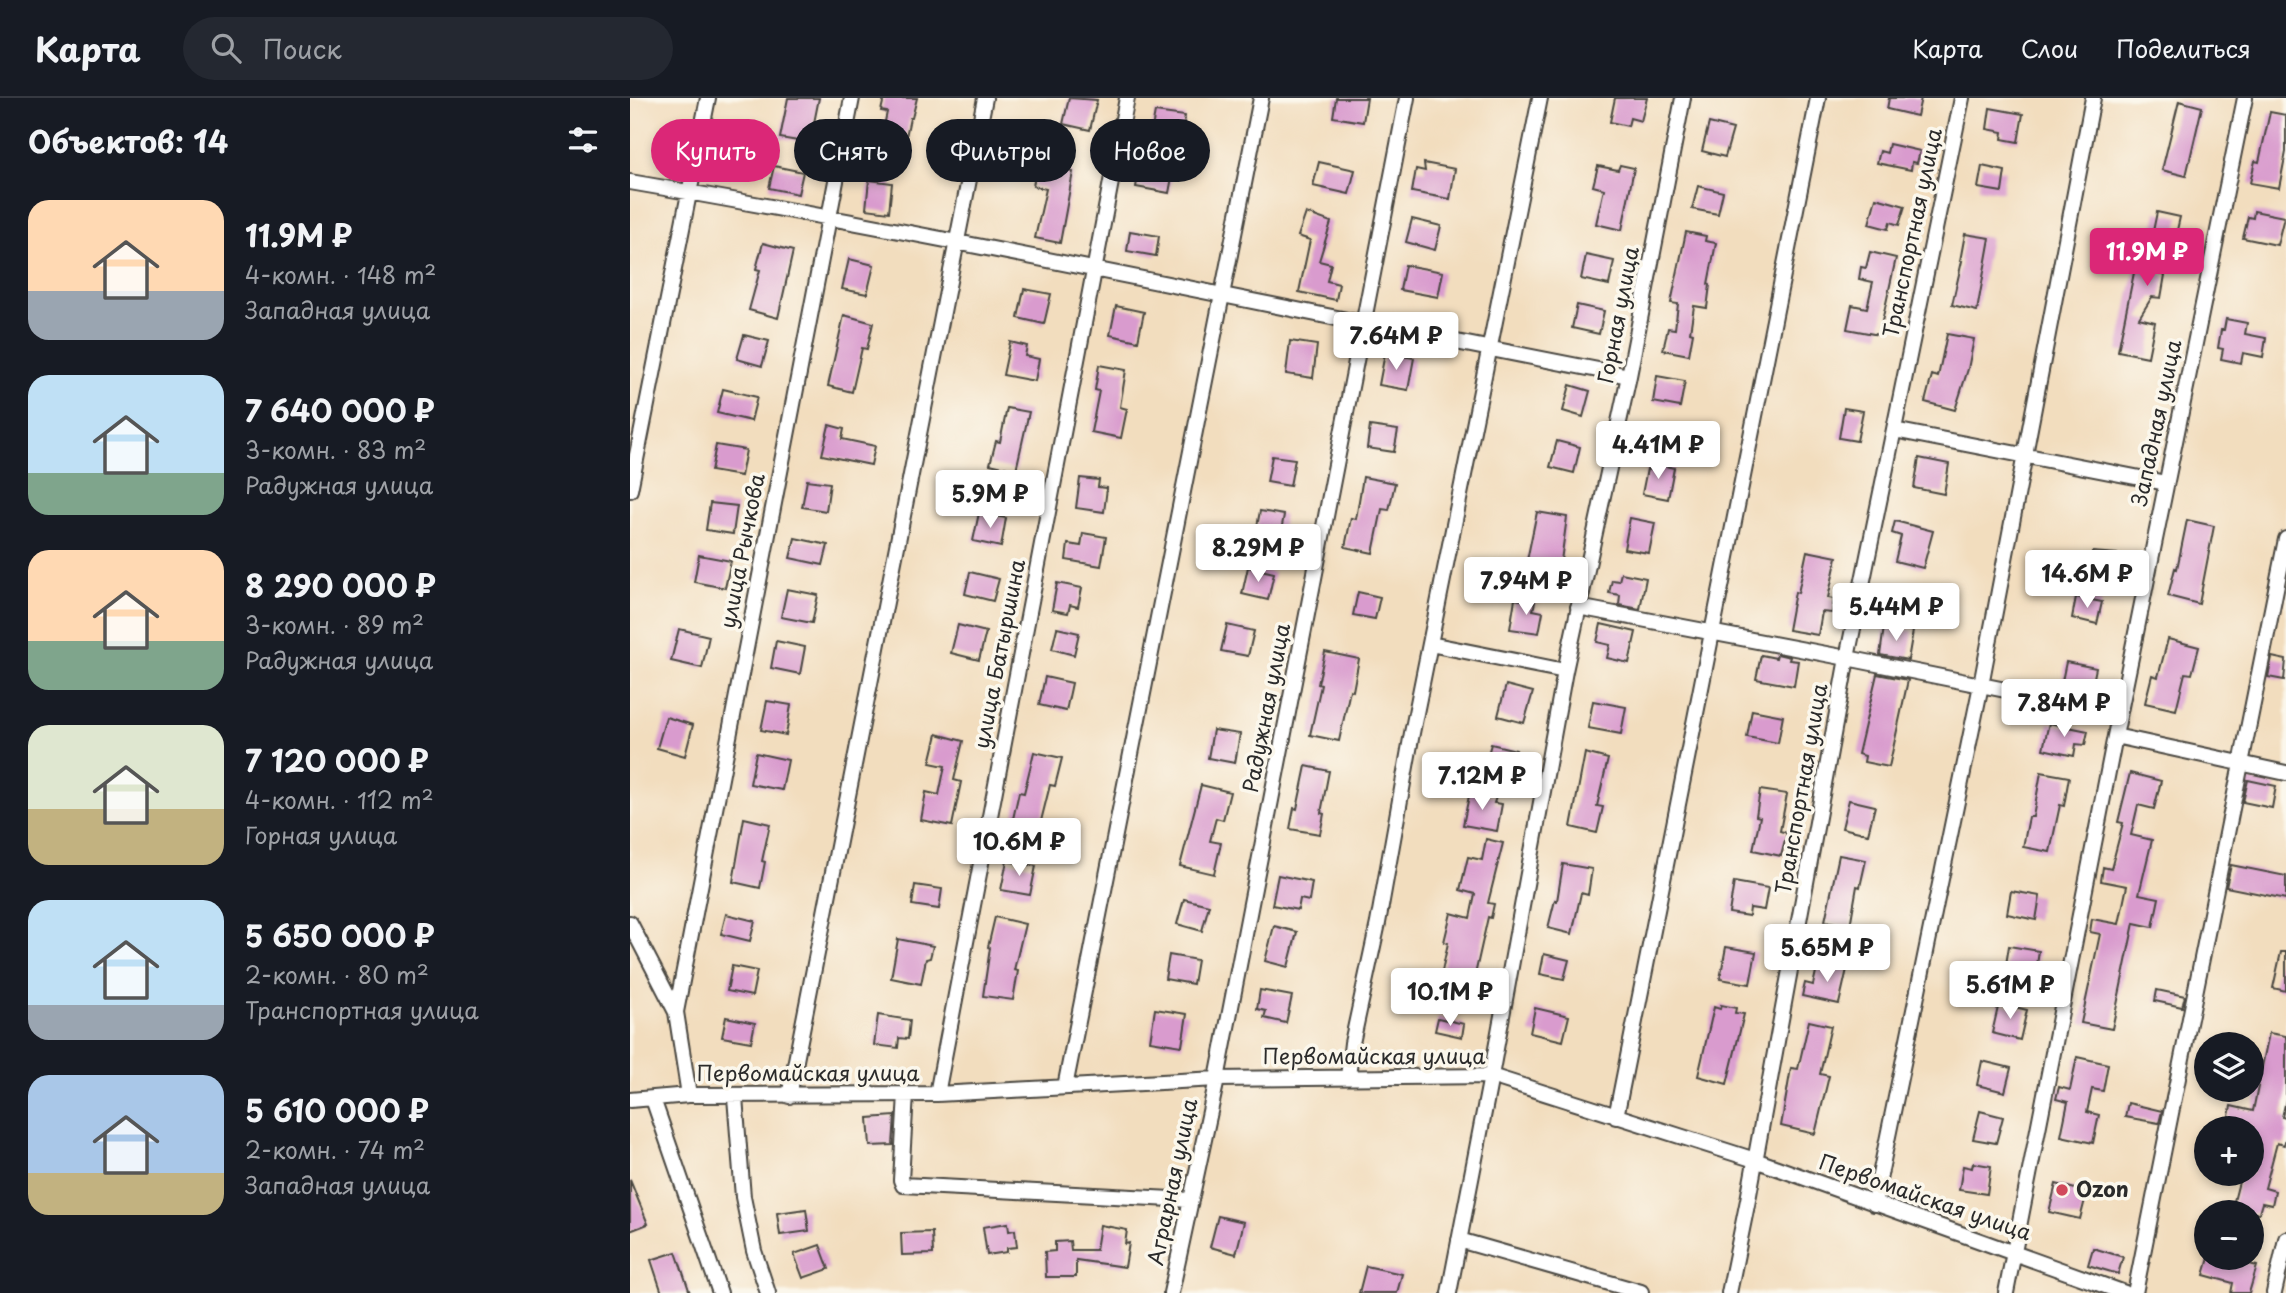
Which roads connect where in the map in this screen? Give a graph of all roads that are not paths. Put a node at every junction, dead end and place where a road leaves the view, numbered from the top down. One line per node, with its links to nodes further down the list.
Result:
1 (708, 98): 14 (street)
2 (852, 98): 15 (street, улица Рычкова)
3 (985, 98): 16 (street)
4 (1127, 98): 17 (street, улица Батыршина)
5 (1261, 98): 18 (street)
6 (1407, 98): 19 (street, Радужная улица)
7 (1540, 98): 20 (street)
8 (1683, 98): 21 (street, Горная улица)
9 (1818, 98): 28 (street)
10 (1962, 98): 22 (street, Транспортная улица)
11 (2093, 98): 23 (street)
12 (2245, 98): 24 (street, Западная улица)
13 (630, 182): 14 (street)
14 (689, 192): 15 (street); 25 (street)
15 (829, 216): 16 (street); 38 (street, улица Рычкова)
16 (957, 242): 17 (street); 46 (street)
17 (1094, 271): 18 (street); 44 (street, улица Батыршина)
18 (1221, 296): 19 (street); 42 (street)
19 (1363, 325): 20 (street); 41 (street, Радужная улица)
20 (1489, 349): 21 (street); 29 (street)
21 (1629, 376): 27 (street, Горная улица)
22 (1894, 430): 23 (street); 30 (street, Транспортная улица)
23 (2026, 456): 24 (street); 32 (street)
24 (2166, 483): 33 (street, Западная улица)
25 (630, 490)
26 (2286, 539): 35 (street)
27 (1578, 607): 28 (street); 31 (street, Горная улица)
28 (1711, 633): 30 (street); 50 (street)
29 (1430, 644): 31 (street); 40 (street)
30 (1847, 658): 32 (street); 51 (street, Транспортная улица)
31 (1565, 671): 39 (street, Горная улица)
32 (1981, 685): 33 (street); 53 (street)
33 (2119, 713): 34 (street, Западная улица)
34 (2115, 736): 35 (street); 56 (street, Западная улица)
35 (2240, 763): 36 (street); 65 (street)
36 (2286, 773)
37 (630, 923): 38 (street)
38 (676, 1012): 45 (street)
39 (1491, 1076): 40 (street, Первомайская улица); 50 (street, Первомайская улица); 55 (street, Горная улица)
40 (1348, 1077): 41 (street, Первомайская улица)
41 (1217, 1079): 42 (street, Первомайская улица); 52 (street, Аграрная улица)
42 (1065, 1087): 44 (street, Первомайская улица)
43 (906, 1094): 44 (street, Первомайская улица); 46 (street, Первомайская улица); 52 (street)
44 (937, 1094)
45 (689, 1095): 47 (street, Первомайская улица); 48 (street, Первомайская улица)
46 (789, 1096): 47 (street, Первомайская улица)
47 (735, 1097): 59 (street)
48 (653, 1099): 49 (street, Первомайская улица); 58 (street)
49 (630, 1100)
50 (1616, 1117): 51 (street, Первомайская улица)
51 (1755, 1160): 53 (street, Первомайская улица); 62 (street, Транспортная улица)
52 (1191, 1200): 60 (street, Аграрная улица)
53 (1874, 1204): 56 (street, Первомайская улица)
54 (2286, 1238): 66 (street)
55 (1459, 1240): 57 (street); 61 (street, Горная улица)
56 (2014, 1251): 63 (street, Западная улица); 64 (street, Первомайская улица)
57 (1641, 1292)
58 (720, 1293)
59 (768, 1293)
60 (1171, 1293)
61 (1449, 1293)
62 (1729, 1293)
63 (2006, 1293)
64 (2125, 1293)
65 (2135, 1293)
66 (2274, 1293)

